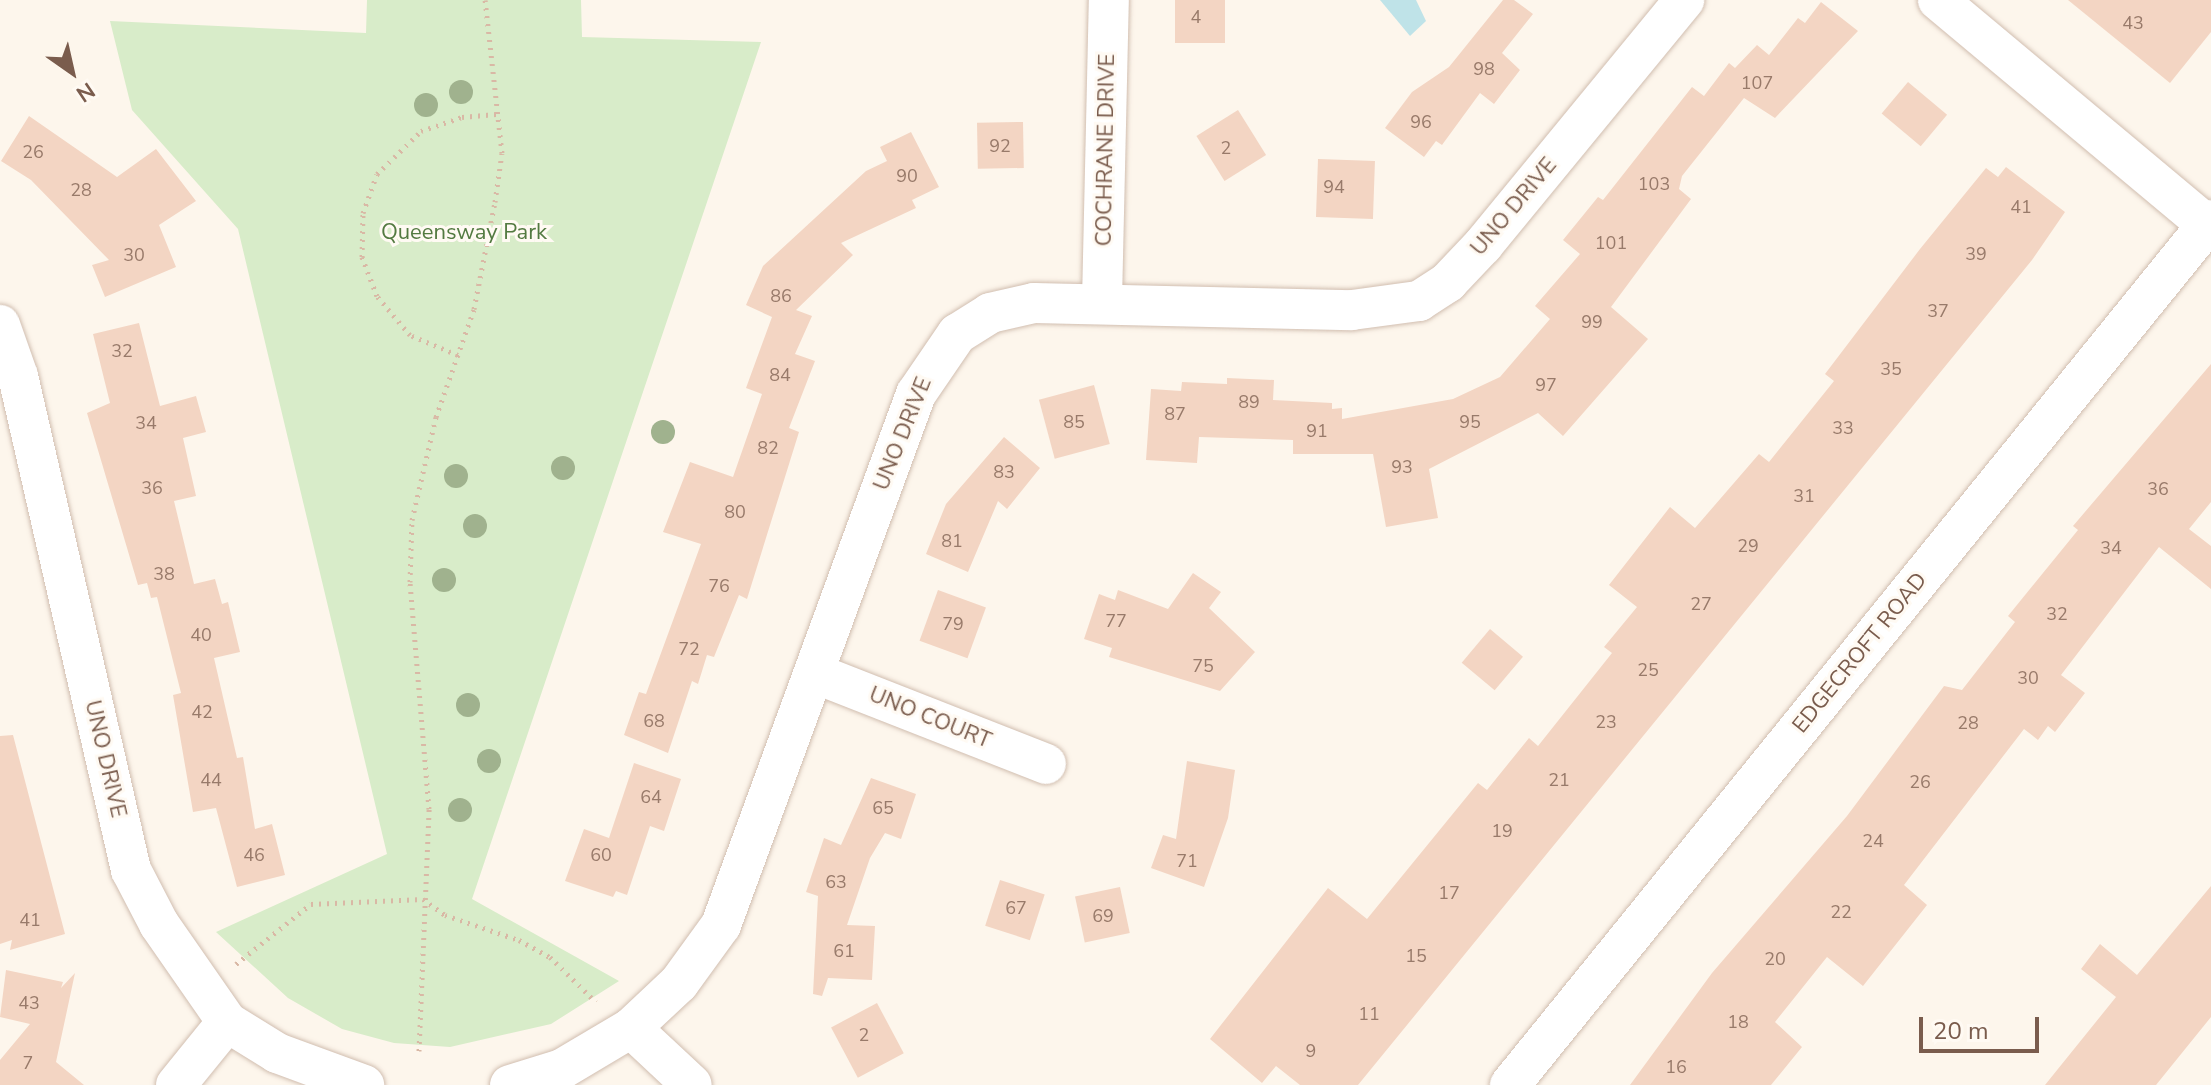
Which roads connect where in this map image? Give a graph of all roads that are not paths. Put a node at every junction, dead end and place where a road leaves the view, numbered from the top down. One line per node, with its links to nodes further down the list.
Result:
1 (1109, 0): 5 (street, COCHRANE DRIVE)
2 (1684, 0): 5 (street, UNO DRIVE)
3 (1938, 0): 4 (street)
4 (2210, 224): 15 (street, EDGECROFT ROAD)
5 (1102, 301): 7 (street, UNO DRIVE)
6 (0, 325): 9 (street, UNO DRIVE)
7 (814, 673): 8 (street, UNO COURT); 10 (street, UNO DRIVE)
8 (1046, 764)
9 (216, 1010): 11 (street); 12 (street, UNO DRIVE)
10 (626, 1031): 13 (street, UNO DRIVE); 14 (street)
11 (176, 1085)
12 (364, 1085)
13 (510, 1085)
14 (692, 1085)
15 (1510, 1085)

